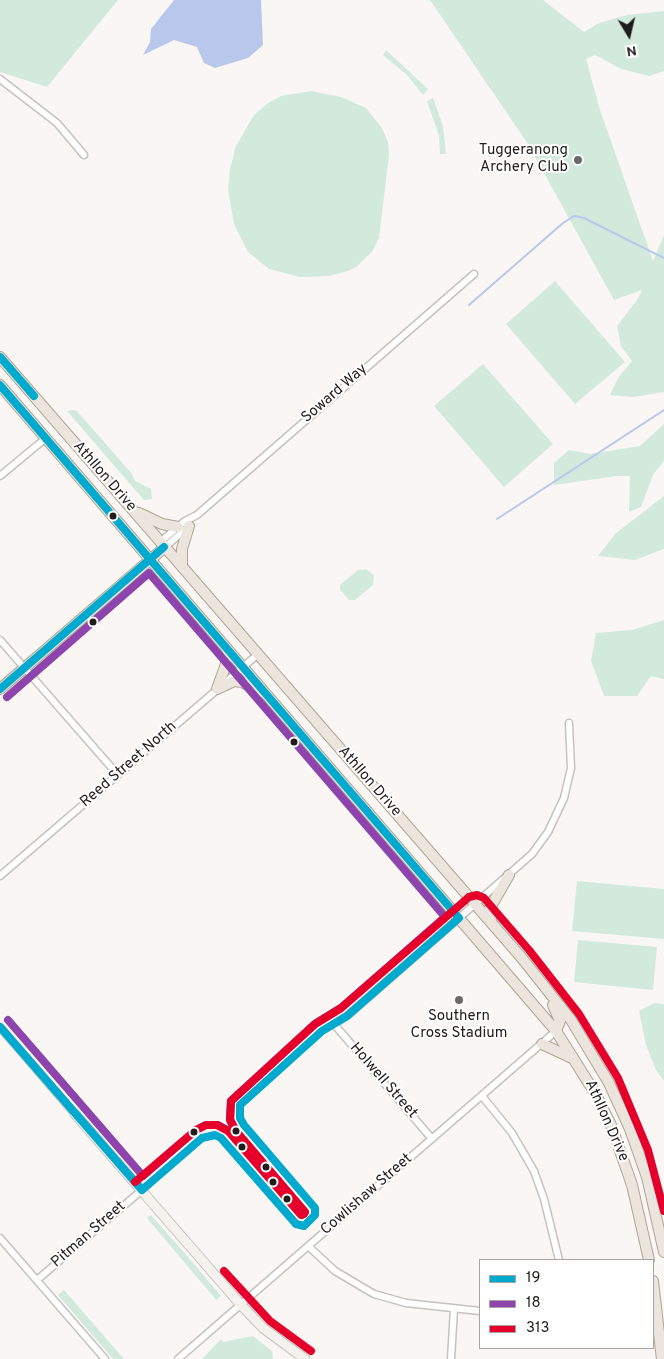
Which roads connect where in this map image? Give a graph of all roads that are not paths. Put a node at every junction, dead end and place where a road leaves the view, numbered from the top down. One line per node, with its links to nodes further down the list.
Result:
1 (0, 79): 2 (street)
2 (84, 155)
3 (474, 274): 11 (street, Soward Way)
4 (0, 357): 6 (main road, Athllon Drive)
5 (0, 384): 7 (main road, Athllon Drive)
6 (28, 389): 7 (main road); 8 (main road, Athllon Drive)
7 (46, 438): 8 (main road); 9 (street); 15 (main road, Athllon Drive)
8 (78, 447): 10 (main road, Athllon Drive)
9 (0, 476)
10 (133, 510): 13 (main road); 14 (main road, Athllon Drive)
11 (196, 515): 12 (street, Soward Way); 13 (street, Soward Way)
12 (189, 526): 14 (street, Soward Way); 16 (main road)
13 (178, 527): 14 (street, Soward Way)
14 (163, 544): 15 (main road, Soward Way); 16 (main road, Athllon Drive)
15 (148, 557): 18 (main road, Athllon Drive); 20 (main road, Soward Way)
16 (182, 567): 19 (main road, Athllon Drive)
17 (0, 640): 20 (street)
18 (228, 650): 21 (main road, Athllon Drive); 24 (main road)
19 (258, 654): 21 (street, Reed Street North); 30 (main road, Athllon Drive)
20 (22, 665): 22 (main road, Soward Way); 23 (main road, Soward Way); 27 (street)
21 (243, 667): 24 (street, Reed Street North); 25 (main road, Athllon Drive)
22 (0, 680)
23 (0, 689)
24 (217, 690): 25 (main road); 27 (street, Reed Street North)
25 (271, 699): 31 (main road, Athllon Drive)
26 (570, 723): 28 (street)
27 (118, 775): 29 (street, Reed Street North)
28 (509, 875): 30 (street); 32 (main road)
29 (0, 876)
30 (476, 904): 31 (street); 32 (main road, Athllon Drive)
31 (460, 918): 35 (main road, Athllon Drive); 41 (street, Holwell Street)
32 (491, 922): 33 (main road, Athllon Drive)
33 (537, 976): 35 (main road); 37 (main road, Athllon Drive)
34 (0, 1027): 40 (street)
35 (556, 1031): 36 (street, Cowlishaw Street); 37 (main road); 38 (main road, Athllon Drive)
36 (542, 1044): 38 (main road); 39 (street, Cowlishaw Street)
37 (588, 1045): 45 (main road, Athllon Drive)
38 (577, 1062): 47 (main road, Athllon Drive)
39 (482, 1096): 41 (street, Cowlishaw Street); 46 (street)
40 (75, 1114): 42 (street)
41 (432, 1139): 44 (street, Cowlishaw Street)
42 (142, 1190): 48 (street, Pitman Street); 50 (street)
43 (0, 1238): 48 (street)
44 (308, 1246): 50 (street, Cowlishaw Street); 51 (street)
45 (664, 1252)
46 (559, 1259)
47 (649, 1259)
48 (37, 1280): 53 (street)
49 (654, 1290): 57 (main road)
50 (241, 1305): 54 (street, Cowlishaw Street); 55 (street)
51 (454, 1309): 52 (street); 56 (street)
52 (479, 1310)
53 (105, 1359)
54 (178, 1359)
55 (306, 1359)
56 (451, 1359)
57 (662, 1359)

